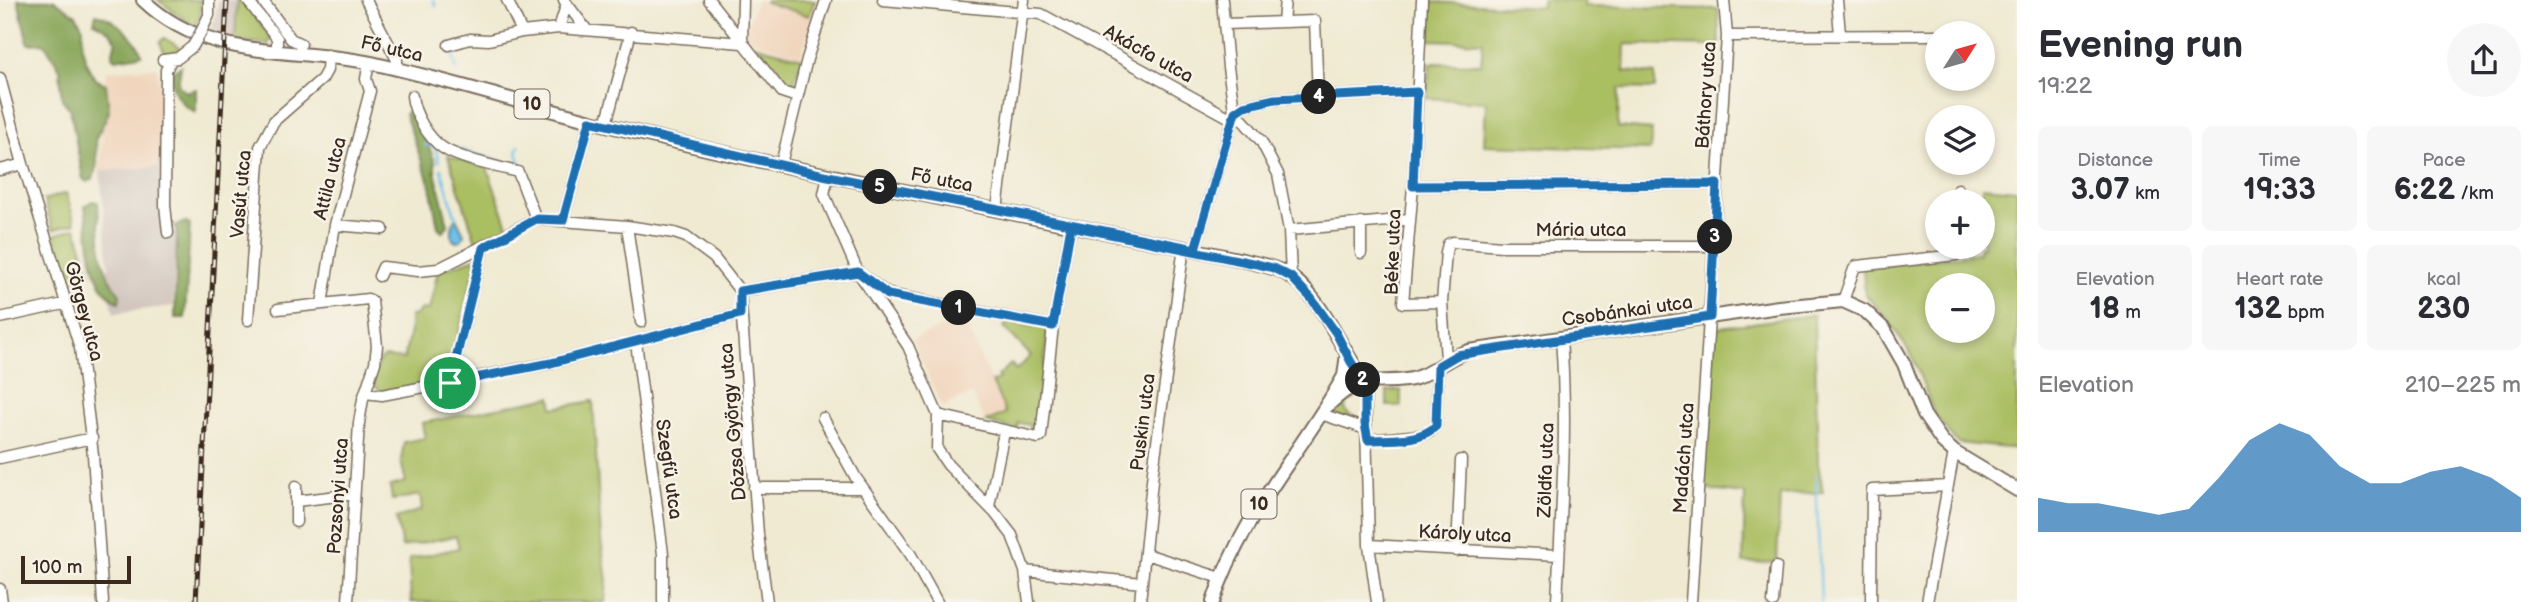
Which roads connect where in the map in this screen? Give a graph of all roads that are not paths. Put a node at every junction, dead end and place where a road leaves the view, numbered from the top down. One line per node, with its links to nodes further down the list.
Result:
1 (143, 0): 30 (main road, Fő utca / 10)
2 (209, 0): 58 (street, bridge)
3 (247, 0): 30 (street)
4 (262, 0): 28 (street)
5 (366, 0): 33 (street)
6 (507, 0): 22 (street)
7 (709, 0): 27 (street)
8 (743, 0): 27 (street)
9 (826, 0): 38 (street)
10 (883, 0): 17 (street, Akácfa utca)
11 (1222, 0): 19 (street)
12 (1285, 0): 18 (street)
13 (1422, 0): 35 (street, Béke utca)
14 (1724, 0): 26 (street, Báthory utca)
15 (1837, 0): 24 (street)
16 (565, 3): 20 (street); 21 (street)
17 (1023, 6): 39 (street, Akácfa utca); 48 (street)
18 (1283, 22): 19 (street); 37 (street)
19 (1224, 24): 39 (street)
20 (559, 28): 21 (street); 22 (street)
21 (586, 29): 23 (street)
22 (522, 32): 29 (street)
23 (631, 32): 27 (street); 41 (street)
24 (1840, 34): 25 (street); 26 (street)
25 (1925, 35)
26 (1727, 36): 46 (street, Báthory utca)
27 (742, 43): 38 (street)
28 (301, 44)
29 (449, 45)
30 (277, 53): 31 (main road, Fő utca / 10)
31 (328, 55): 32 (main road, Fő utca / 10); 76 (street, Vasút utca)
32 (369, 62): 33 (main road, Fő utca / 10); 53 (street, Attila utca)
33 (397, 69): 40 (main road, Fő utca / 10)
34 (0, 78): 42 (street, Görgey utca)
35 (1417, 92): 37 (street); 47 (street, Béke utca)
36 (412, 96): 49 (street)
37 (1318, 97): 39 (street)
38 (797, 99): 43 (street)
39 (1233, 115): 57 (street, Akácfa utca); 61 (street, Puskin utca)
40 (590, 121): 41 (main road, Fő utca / 10); 51 (street)
41 (606, 124): 43 (main road, Fő utca / 10)
42 (23, 164): 44 (street); 70 (street, Görgey utca)
43 (781, 164): 45 (main road, Fő utca / 10)
44 (0, 170)
45 (828, 176): 48 (main road, Fő utca / 10); 64 (street)
46 (1717, 184): 47 (street); 59 (street, Báthory utca)
47 (1413, 186): 50 (street, Béke utca)
48 (997, 210): 55 (main road, Fő utca / 10)
49 (536, 219): 51 (street); 60 (street)
50 (1410, 219): 52 (street); 69 (street, Béke utca)
51 (563, 220): 54 (street)
52 (1361, 223): 57 (street); 62 (street)
53 (335, 225): 56 (street); 71 (street, Attila utca)
54 (627, 226): 67 (street); 77 (street)
55 (1071, 226): 61 (main road, Fő utca / 10); 78 (street)
56 (383, 229)
57 (1289, 230): 66 (street, Akácfa utca)
58 (168, 233)
59 (1715, 246): 69 (street, Mária utca); 74 (street, Báthory utca)
60 (483, 248): 65 (street); 85 (street)
61 (1189, 248): 66 (main road, Fő utca / 10); 107 (street, Puskin utca)
62 (1361, 253)
63 (1925, 256): 68 (street)
64 (858, 272): 67 (street); 78 (street); 88 (street)
65 (379, 276)
66 (1291, 277): 81 (main road, Fő utca / 10)
67 (740, 291): 73 (street, Dózsa György utca)
68 (1843, 301): 74 (main road, Csobánkai utca); 93 (main road)
69 (1442, 302): 82 (street)
70 (68, 303): 75 (street); 92 (street, Görgey utca)
71 (321, 304): 72 (street); 86 (street, Pozsonyi utca)
72 (278, 309)
73 (740, 314): 80 (street); 98 (street, Dózsa György utca)
74 (1710, 317): 79 (main road, Csobánkai utca); 125 (street, Madách utca)
75 (0, 318)
76 (248, 320)
77 (641, 322)
78 (1053, 326): 90 (street)
79 (1561, 339): 82 (main road, Csobánkai utca); 108 (street, Zöldfa utca)
80 (635, 342): 85 (street); 117 (street, Szegfű utca)
81 (1347, 354): 83 (main road, 10); 84 (main road, Fő utca)
82 (1442, 363): 84 (main road, Csobánkai utca); 91 (street)
83 (1344, 376): 84 (main road, Csobánkai utca); 87 (main road, 10)
84 (1363, 381): 87 (main road); 91 (street)
85 (450, 383): 86 (street)
86 (365, 393): 101 (street, Pozsonyi utca)
87 (1323, 411): 91 (street); 111 (main road, 10)
88 (938, 415): 90 (street); 103 (street)
89 (823, 418): 99 (street)
90 (1004, 432): 103 (street)
91 (1367, 434): 105 (street)
92 (92, 438): 94 (street); 115 (street, Görgey utca)
93 (1954, 452): 97 (street); 100 (main road)
94 (0, 458)
95 (1461, 460): 106 (street)
96 (296, 486): 102 (street)
97 (1948, 486): 127 (street); 128 (street)
98 (754, 488): 99 (street); 118 (street, Dózsa György utca)
99 (863, 488): 119 (street)
100 (2017, 490)
101 (354, 494): 102 (street); 116 (street, Pozsonyi utca)
102 (296, 501): 104 (street)
103 (989, 506): 110 (street)
104 (296, 522)
105 (1369, 545): 106 (street, Károly utca); 123 (street)
106 (1457, 551): 108 (street, Károly utca)
107 (1146, 554): 111 (street); 112 (street, Puskin utca)
108 (1559, 555): 124 (street, Zöldfa utca)
109 (1776, 567): 126 (street)
110 (1025, 571): 112 (street); 120 (street)
111 (1221, 578): 122 (main road, 10)
112 (1142, 583): 121 (street, Puskin utca)
113 (0, 589): 114 (street)
114 (2, 602)
115 (103, 602)
116 (348, 602)
117 (663, 602)
118 (767, 602)
119 (937, 602)
120 (1029, 602)
121 (1140, 602)
122 (1213, 602)
123 (1377, 602)
124 (1557, 602)
125 (1691, 602)
126 (1773, 602)
127 (1871, 602)
128 (1927, 602)

